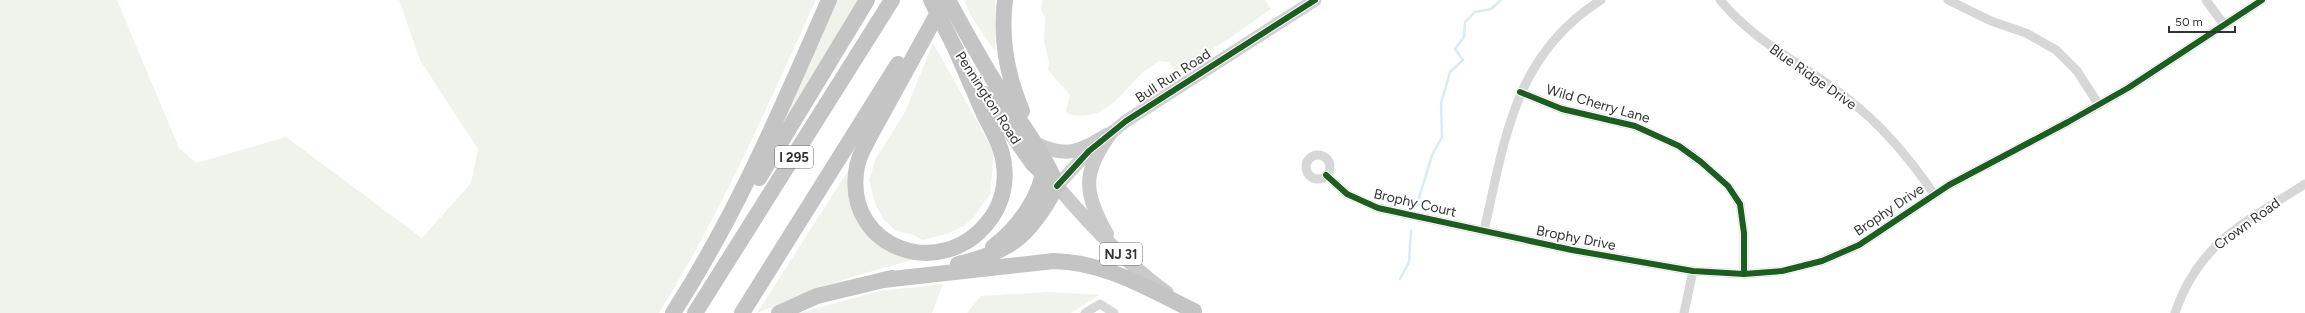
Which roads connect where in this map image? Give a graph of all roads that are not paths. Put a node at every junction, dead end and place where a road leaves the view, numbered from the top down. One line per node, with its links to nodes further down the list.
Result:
1 (829, 0): 28 (highway)
2 (868, 0): 28 (highway)
3 (892, 0): 35 (highway, I 295)
4 (931, 0): 16 (highway, Pennington Road / NJ 31, bridge)
5 (938, 0): 36 (highway, I 295)
6 (945, 0): 16 (highway)
7 (948, 0): 20 (highway, Pennington Road / NJ 31)
8 (1006, 0): 20 (highway)
9 (1315, 0): 19 (street, Bull Run Road)
10 (1601, 0): 17 (street)
11 (1720, 0): 25 (street, Blue Ridge Drive)
12 (1948, 0): 18 (street)
13 (2206, 0): 15 (street)
14 (2262, 0): 15 (street, Brophy Drive)
15 (2224, 25): 18 (street, Brophy Drive)
16 (956, 50): 22 (highway, Pennington Road / NJ 31)
17 (1520, 92): 26 (street); 31 (street, Wild Cherry Lane)
18 (2099, 105): 25 (street, Brophy Drive)
19 (1111, 133): 20 (main road); 24 (street, Bull Run Road); 27 (main road)
20 (1040, 151): 22 (highway); 24 (highway, Pennington Road / NJ 31)
21 (1326, 175): 26 (street, Brophy Court)
22 (1043, 176): 24 (highway, Pennington Road / NJ 31); 29 (highway)
23 (2305, 184): 41 (street, Crown Road)
24 (1057, 186): 27 (main road, Pennington Road / NJ 31); 29 (highway)
25 (1934, 194): 31 (street, Brophy Drive)
26 (1484, 231): 30 (street, Brophy Drive)
27 (1115, 248): 33 (main road, Pennington Road / NJ 31)
28 (707, 260): 34 (highway)
29 (972, 260): 32 (highway)
30 (1693, 271): 31 (street, Brophy Drive); 40 (street)
31 (1744, 274)
32 (883, 280): 33 (highway); 37 (highway)
33 (1195, 312)
34 (674, 313)
35 (695, 313)
36 (742, 313)
37 (779, 313)
38 (1085, 313): 39 (street)
39 (1114, 313)
40 (1684, 313)
41 (2175, 313)

